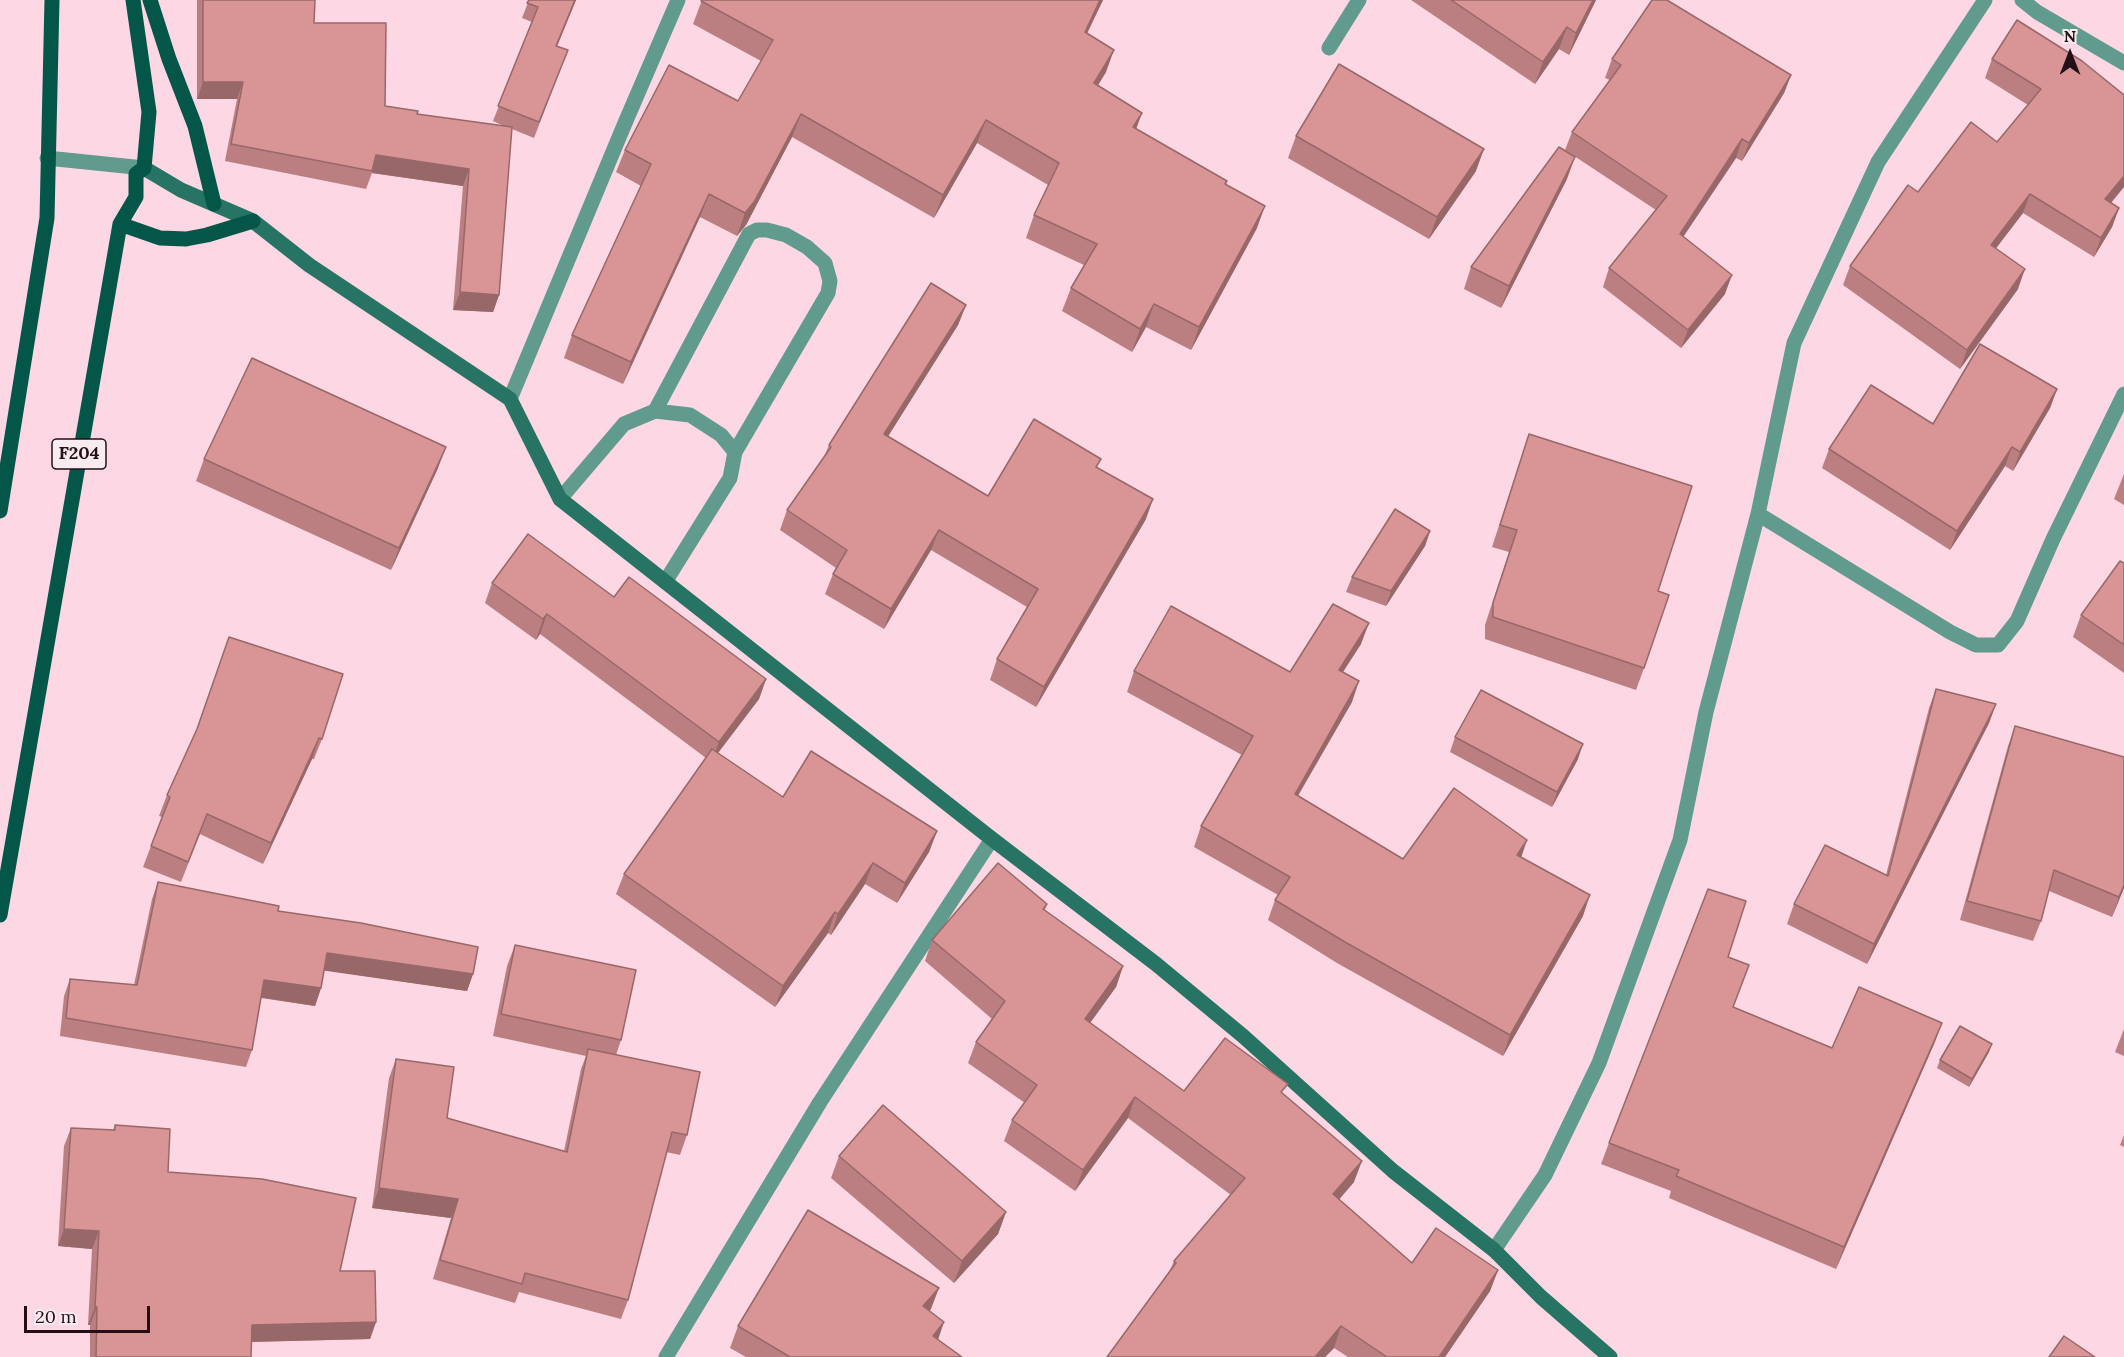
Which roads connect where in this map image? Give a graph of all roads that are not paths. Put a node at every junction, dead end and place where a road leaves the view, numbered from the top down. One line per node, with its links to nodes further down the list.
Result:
1 (52, 0): 10 (main road)
2 (133, 0): 11 (main road, F204)
3 (150, 0): 12 (main road)
4 (678, 0): 16 (street)
5 (1359, 0): 8 (street)
6 (1986, 0): 21 (street)
7 (2022, 0): 9 (street)
8 (1329, 48)
9 (2124, 63)
10 (47, 158): 11 (street); 20 (main road)
11 (144, 168): 12 (street); 14 (main road, F204)
12 (214, 204): 13 (street)
13 (253, 221): 14 (main road); 16 (street)
14 (120, 224): 24 (main road, F204)
15 (2124, 394): 21 (street)
16 (510, 399): 19 (street)
17 (655, 411): 18 (street); 18 (street); 19 (street)
18 (735, 452): 22 (street)
19 (560, 499): 22 (street)
20 (0, 511)
21 (1758, 514): 25 (street)
22 (664, 582): 23 (street)
23 (992, 839): 25 (street); 26 (street)
24 (0, 915)
25 (1494, 1250): 27 (street)
26 (666, 1357)
27 (1610, 1357)

